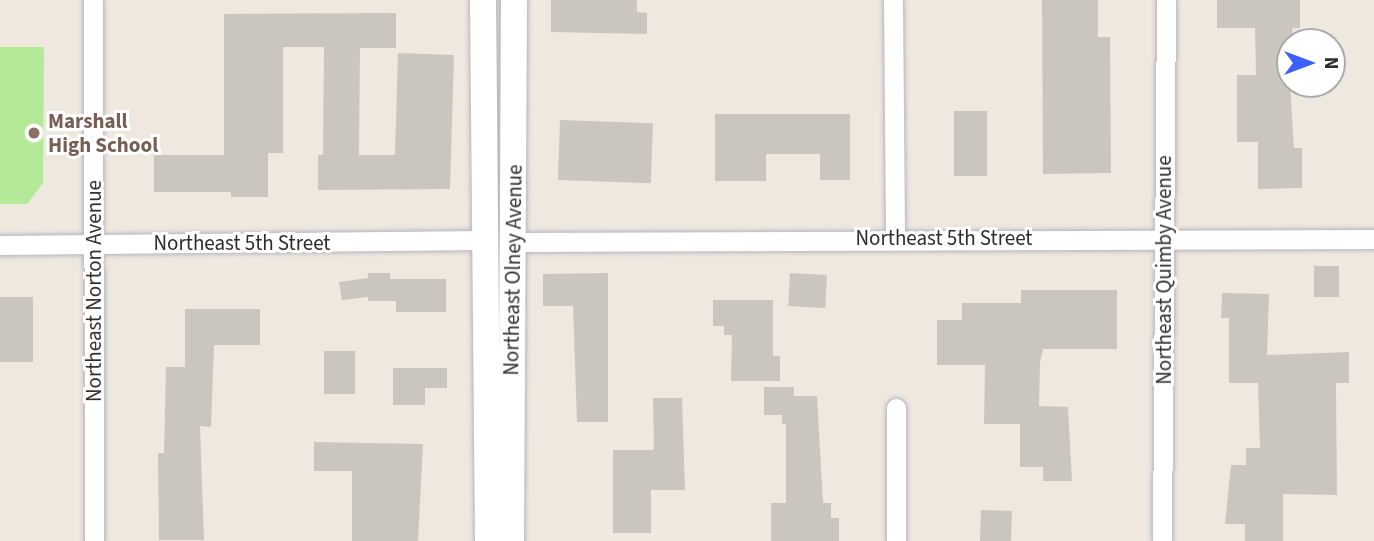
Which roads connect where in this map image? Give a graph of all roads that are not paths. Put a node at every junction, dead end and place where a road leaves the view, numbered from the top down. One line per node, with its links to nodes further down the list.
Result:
1 (93, 0): 11 (street, Northeast Norton Avenue)
2 (484, 0): 9 (main road, Northeast Olney Avenue)
3 (514, 0): 10 (main road, Northeast Olney Avenue)
4 (893, 0): 7 (street)
5 (1166, 0): 6 (street, Northeast Quimby Avenue)
6 (1164, 237): 7 (street, Northeast 5th Street); 8 (street, Northeast 5th Street); 18 (street, Northeast Quimby Avenue)
7 (895, 238): 10 (street, Northeast 5th Street)
8 (1374, 239)
9 (484, 240): 11 (street, Northeast 5th Street); 15 (main road, Northeast Olney Avenue)
10 (514, 242): 16 (main road, Northeast Olney Avenue)
11 (94, 244): 12 (street, Northeast 5th Street); 14 (street, Northeast Norton Avenue)
12 (0, 245)
13 (896, 408): 17 (street)
14 (94, 541)
15 (488, 541)
16 (511, 541)
17 (897, 541)
18 (1162, 541)

